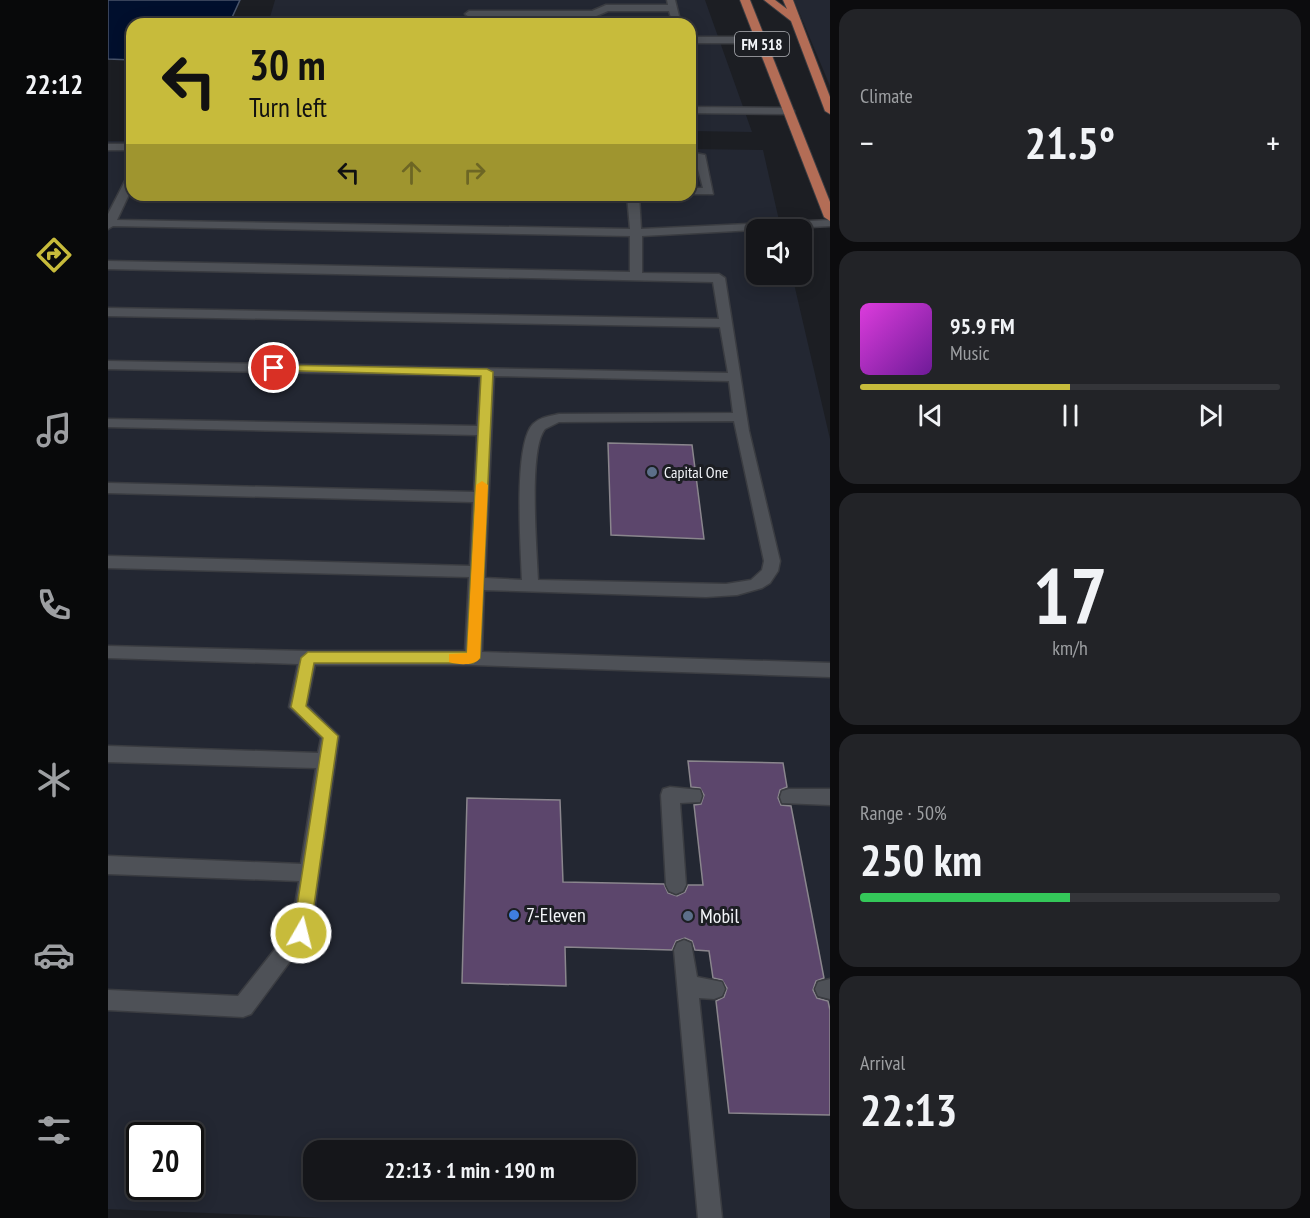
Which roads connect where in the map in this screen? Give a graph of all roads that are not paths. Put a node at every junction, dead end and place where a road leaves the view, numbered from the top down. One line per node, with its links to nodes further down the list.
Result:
1 (745, 0): 9 (main road, FM 518)
2 (769, 0): 7 (main road)
3 (788, 0): 7 (main road, FM 518)
4 (605, 4): 5 (lane); 6 (lane)
5 (672, 4)
6 (472, 18)
7 (796, 20): 12 (main road, FM 518)
8 (696, 40): 9 (lane)
9 (761, 40): 11 (main road, FM 518)
10 (696, 110): 11 (lane)
11 (789, 111): 19 (main road, FM 518)
12 (830, 111)
13 (108, 147): 14 (lane)
14 (126, 147)
15 (696, 155): 17 (lane)
16 (126, 191): 21 (lane)
17 (696, 191)
18 (633, 201): 22 (lane)
19 (830, 216)
20 (830, 223): 22 (lane)
21 (109, 224): 22 (lane)
22 (636, 233): 24 (lane)
23 (108, 265): 24 (lane)
24 (636, 276): 26 (lane)
25 (108, 312): 26 (lane)
26 (726, 322): 29 (lane)
27 (108, 365): 28 (lane)
28 (487, 372): 29 (lane); 32 (lane)
29 (735, 377): 30 (lane)
30 (741, 417): 37 (lane); 37 (lane)
31 (108, 423): 32 (lane)
32 (484, 431): 34 (lane)
33 (108, 488): 34 (lane)
34 (482, 497): 36 (lane)
35 (108, 562): 36 (lane)
36 (477, 578): 37 (lane); 40 (lane)
37 (530, 585)
38 (108, 652): 39 (lane)
39 (308, 658): 40 (lane); 43 (lane)
40 (473, 658): 41 (lane)
41 (830, 670)
42 (108, 754): 43 (lane)
43 (326, 761): 48 (lane)
44 (693, 796): 49 (lane)
45 (830, 796): 46 (lane)
46 (789, 797)
47 (108, 865): 48 (lane)
48 (310, 873): 53 (lane)
49 (676, 885)
50 (684, 950): 51 (lane)
51 (688, 987): 52 (lane); 54 (lane)
52 (714, 988)
53 (108, 1000)
54 (710, 1218)

